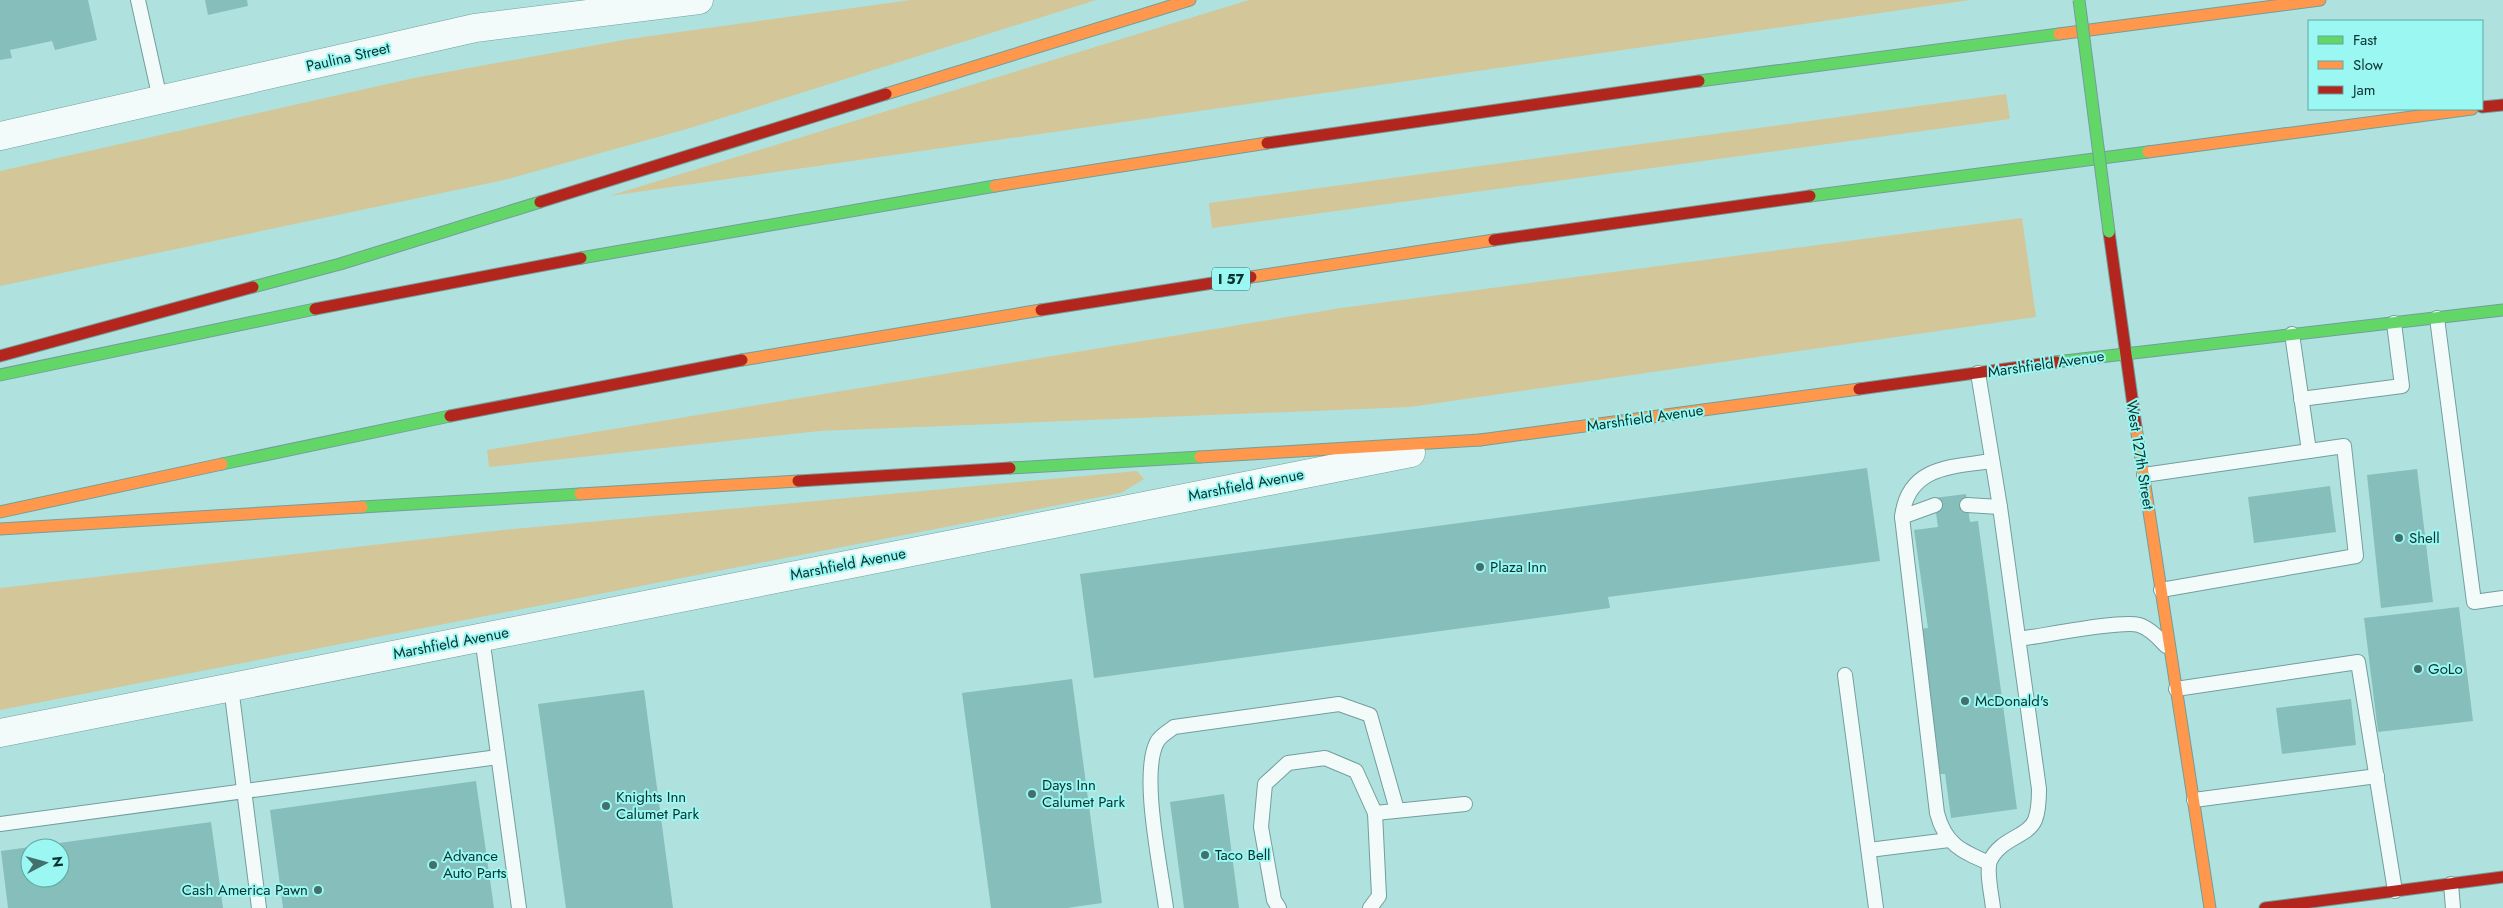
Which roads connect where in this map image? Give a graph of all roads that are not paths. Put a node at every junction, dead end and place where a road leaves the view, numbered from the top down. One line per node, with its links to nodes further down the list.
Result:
1 (138, 0): 6 (lane)
2 (699, 0): 6 (street, Paulina Street)
3 (1190, 0): 16 (main road)
4 (2079, 0): 15 (main road, West 127th Street, bridge)
5 (2320, 0): 18 (main road)
6 (160, 100): 10 (street, Paulina Street)
7 (2503, 105): 8 (main road)
8 (2483, 108)
9 (2464, 110): 27 (main road, I 57)
10 (0, 136)
11 (2503, 310): 12 (main road, Marshfield Avenue)
12 (2437, 318): 13 (main road, Marshfield Avenue); 31 (lane)
13 (2394, 323): 14 (main road, Marshfield Avenue); 19 (lane)
14 (2292, 334): 15 (main road, Marshfield Avenue); 19 (lane)
15 (2125, 353): 17 (main road, Marshfield Avenue); 23 (main road, West 127th Street)
16 (0, 356)
17 (1978, 373): 20 (main road, Marshfield Avenue); 22 (lane)
18 (0, 375)
19 (2301, 399): 21 (lane)
20 (1480, 440): 29 (main road); 32 (street, Marshfield Avenue)
21 (2309, 451): 23 (lane); 30 (lane)
22 (1992, 461): 26 (lane); 28 (lane)
23 (2144, 475): 30 (main road, West 127th Street)
24 (1935, 505): 28 (lane)
25 (1968, 505): 26 (lane)
26 (2000, 507): 33 (lane)
27 (0, 512)
28 (1902, 517): 47 (lane)
29 (0, 529)
30 (2161, 590): 34 (main road, West 127th Street)
31 (2503, 598)
32 (482, 637): 36 (street, Marshfield Avenue); 39 (lane)
33 (2019, 639): 34 (lane); 49 (lane)
34 (2170, 650): 37 (main road, West 127th Street)
35 (1845, 675): 48 (lane)
36 (231, 687): 38 (street, Marshfield Avenue); 41 (lane)
37 (2176, 689): 40 (lane); 42 (main road, West 127th Street)
38 (0, 733)
39 (498, 757): 41 (lane); 55 (lane)
40 (2377, 776): 42 (lane); 52 (lane)
41 (244, 791): 46 (lane); 54 (lane)
42 (2194, 800): 61 (main road, West 127th Street)
43 (1465, 804): 44 (lane)
44 (1397, 810): 45 (lane); 56 (lane)
45 (1375, 812): 57 (lane); 58 (lane)
46 (0, 824)
47 (1949, 840): 48 (lane); 49 (lane)
48 (1869, 850): 59 (lane)
49 (1989, 863): 60 (lane)
50 (2503, 878): 51 (main road)
51 (2450, 884): 52 (main road); 63 (lane)
52 (2395, 891): 53 (main road)
53 (2354, 902): 62 (main road)
54 (258, 908)
55 (519, 908)
56 (1166, 908)
57 (1279, 908)
58 (1370, 908)
59 (1876, 908)
60 (1993, 908)
61 (2210, 908)
62 (2266, 908)
63 (2453, 908)

